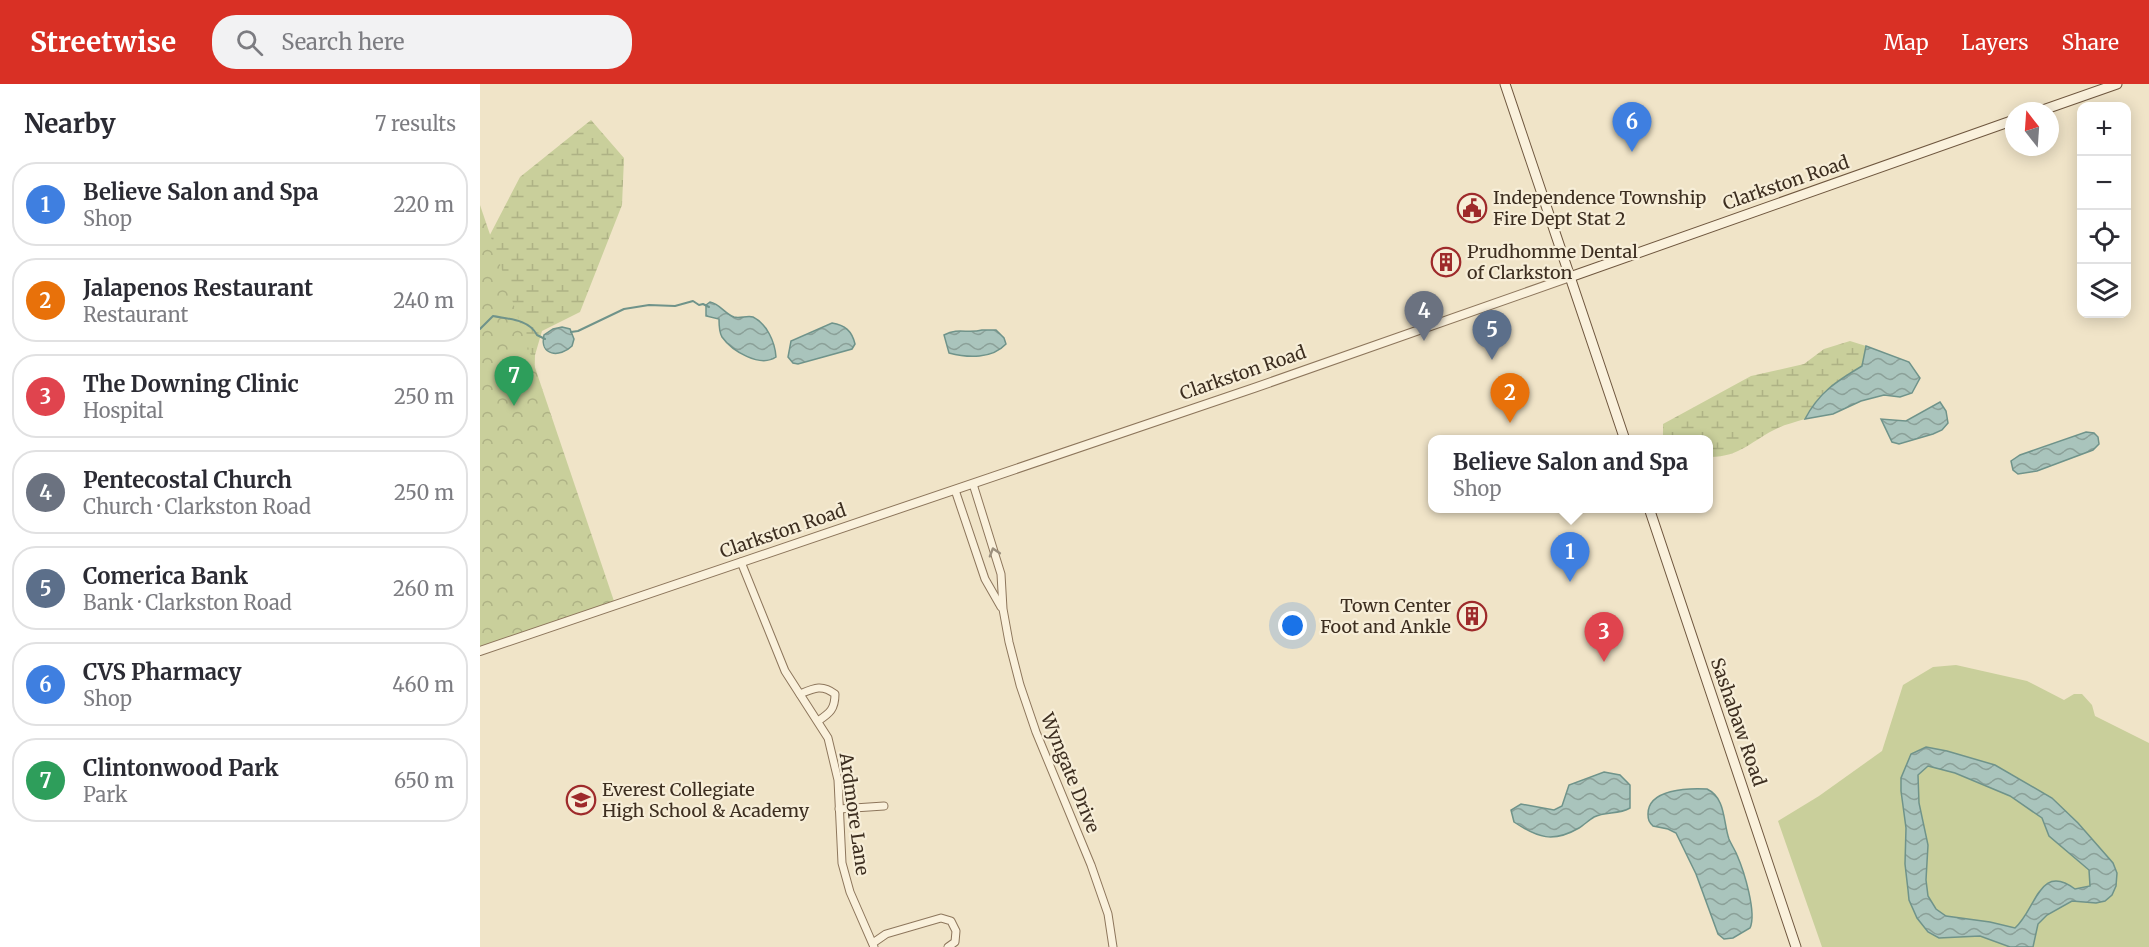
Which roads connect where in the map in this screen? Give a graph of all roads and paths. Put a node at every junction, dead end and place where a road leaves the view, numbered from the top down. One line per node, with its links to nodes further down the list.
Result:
1 (1505, 84): 5 (main road)
2 (2117, 84): 3 (main road)
3 (2059, 104)
4 (2005, 123): 5 (main road, Clarkston Road)
5 (1570, 277): 6 (main road); 7 (street, Clarkston Road)
6 (1623, 435)
7 (973, 484): 8 (street, Clarkston Road); 11 (street, Wyngate Drive, one-way to 7)
8 (955, 490): 10 (street, Clarkston Road); 11 (street, Wyngate Drive)
9 (1651, 513): 20 (main road, Sashabaw Road)
10 (741, 562): 12 (street, Clarkston Road); 13 (street, Ardmore Lane)
11 (1003, 609): 19 (street, Wyngate Drive)
12 (480, 651)
13 (800, 694): 14 (street, Ardmore Lane); 14 (street)
14 (818, 721): 16 (street, Ardmore Lane)
15 (884, 806): 16 (street)
16 (839, 809): 17 (street, Ardmore Lane)
17 (874, 945): 18 (street, Ardmore Lane)
18 (948, 947)
19 (1113, 947)
20 (1796, 947)

